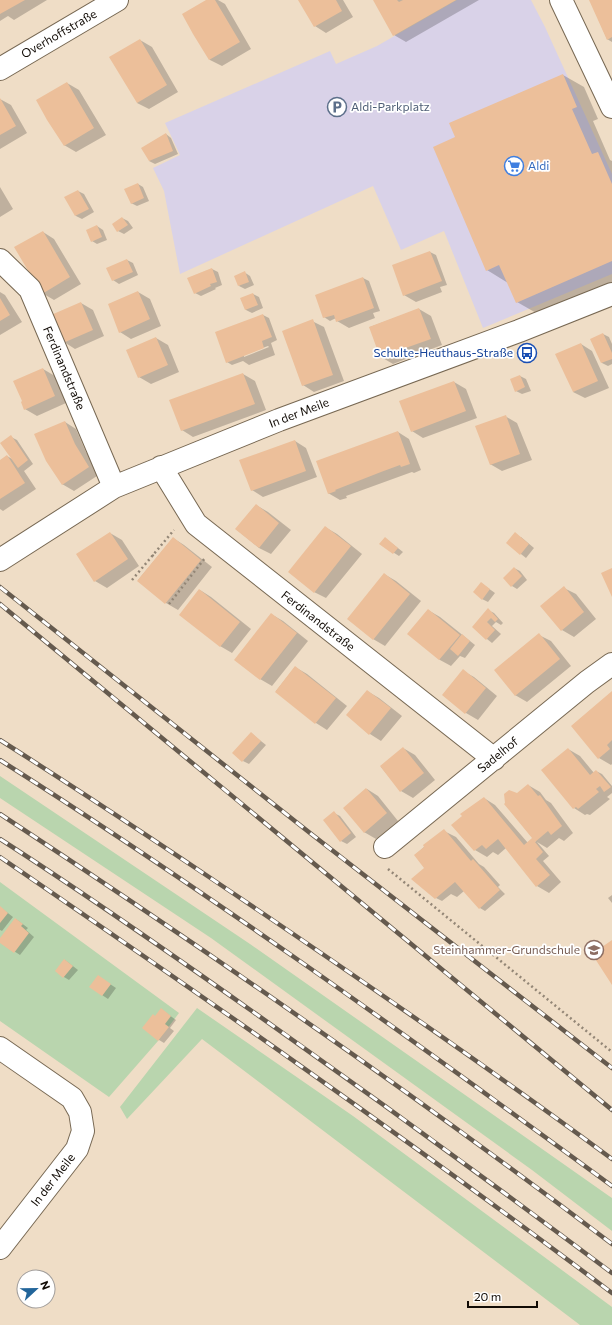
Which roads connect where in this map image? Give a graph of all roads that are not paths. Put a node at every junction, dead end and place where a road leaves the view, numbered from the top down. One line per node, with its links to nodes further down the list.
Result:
1 (118, 0): 3 (street, Overhoffstraße)
2 (561, 0): 4 (street)
3 (0, 69)
4 (612, 107)
5 (0, 260): 8 (street, Ferdinandstraße)
6 (612, 294): 7 (street, In der Meile)
7 (161, 467): 8 (street, In der Meile); 11 (street, Ferdinandstraße)
8 (114, 487): 9 (street, In der Meile)
9 (0, 560)
10 (612, 664): 11 (street, Sadelhof)
11 (494, 758): 12 (street, Sadelhof)
12 (385, 857)
13 (0, 1048): 14 (street, In der Meile)
14 (0, 1248)

